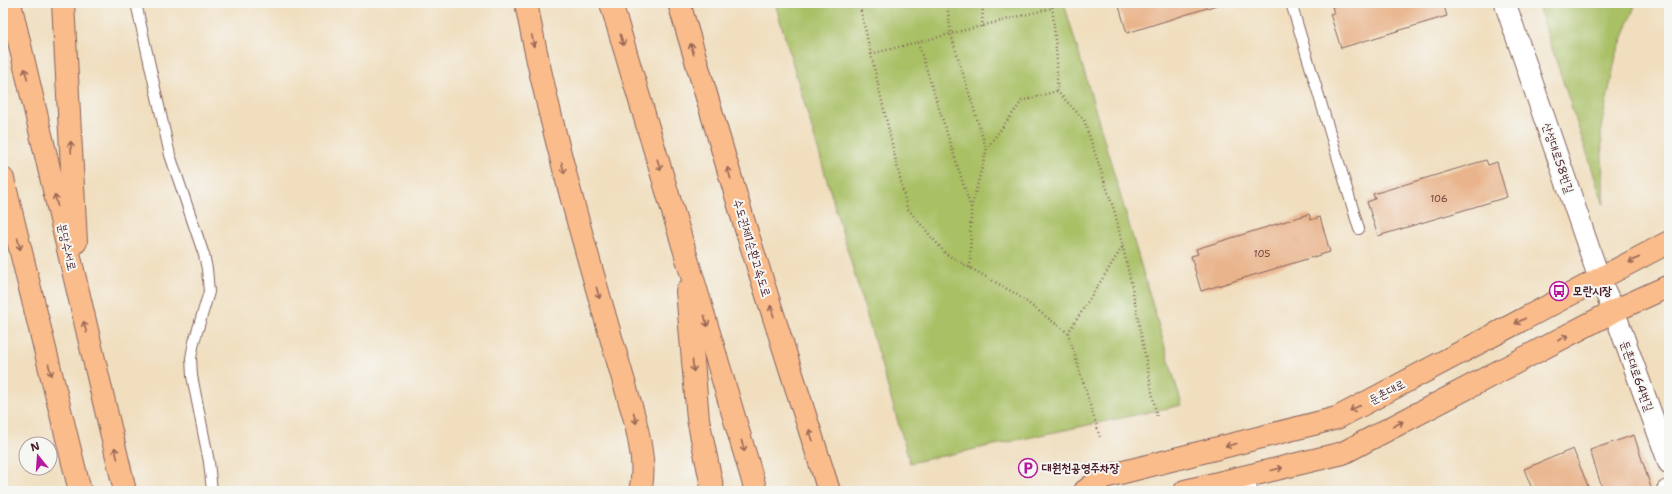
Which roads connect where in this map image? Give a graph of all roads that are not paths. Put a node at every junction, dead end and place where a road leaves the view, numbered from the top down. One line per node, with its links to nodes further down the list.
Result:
1 (10, 3): 15 (main road, 분당수서로, one-way to 1)
2 (63, 3): 15 (main road, one-way to 2)
3 (136, 3): 22 (lane)
4 (526, 3): 23 (main road, one-way to 23)
5 (611, 3): 12 (main road, one-way to 12)
6 (679, 3): 18 (main road, 수도권제1순환고속도로, one-way to 6)
7 (1291, 3): 10 (lane)
8 (1505, 3): 13 (street, 산성대로58번길)
9 (3, 179): 20 (main road, one-way to 20)
10 (1359, 229)
11 (1669, 242): 13 (main road, 둔촌대로, one-way to 13)
12 (683, 244): 24 (main road, one-way to 24); 25 (main road, one-way to 25)
13 (1599, 278): 16 (street, 산성대로58번길); 26 (main road, 둔촌대로, one-way to 26)
14 (1669, 286): 16 (main road)
15 (78, 297): 21 (main road, 분당수서로, one-way to 15)
16 (1614, 311): 17 (street, 둔촌대로64번길); 19 (main road, one-way to 16)
17 (1669, 463)
18 (826, 481)
19 (1244, 484): 27 (main road)
20 (80, 491)
21 (125, 491)
22 (212, 491)
23 (640, 491)
24 (713, 491)
25 (756, 491)
26 (1086, 491)
27 (1185, 491)

